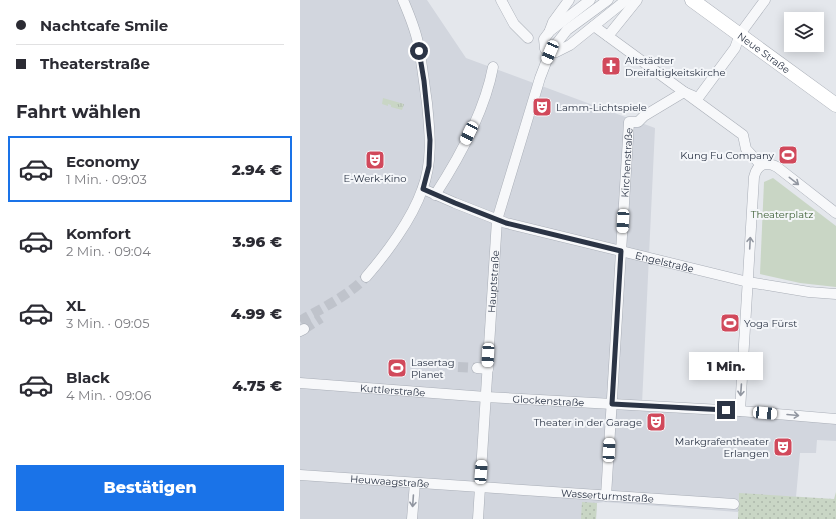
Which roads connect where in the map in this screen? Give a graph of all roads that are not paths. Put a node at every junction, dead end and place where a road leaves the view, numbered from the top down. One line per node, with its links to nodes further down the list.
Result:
1 (404, 0): 20 (street)
2 (501, 0): 14 (street)
3 (569, 0): 11 (street)
4 (590, 0): 11 (street)
5 (608, 0): 15 (street, Hauptstraße)
6 (626, 0): 10 (street)
7 (637, 0): 13 (street)
8 (692, 0): 12 (street, Neue Straße)
9 (765, 0): 12 (street)
10 (594, 26): 13 (street); 15 (street)
11 (550, 31): 15 (street)
12 (740, 34): 17 (street); 18 (street, Neue Straße)
13 (608, 36): 17 (street)
14 (528, 38)
15 (550, 52): 23 (street, Hauptstraße)
16 (493, 66): 21 (street)
17 (684, 92): 19 (street); 24 (street, Kirchenstraße)
18 (836, 104)
19 (761, 165): 22 (street, one-way to 22); 26 (street, one-way to 19)
20 (423, 189): 21 (street, Engelstraße); 25 (street)
21 (435, 195): 23 (street, Engelstraße)
22 (836, 213)
23 (498, 220): 24 (street, Engelstraße); 29 (street, Hauptstraße)
24 (621, 251): 26 (street, Engelstraße); 32 (street, Kirchenstraße)
25 (366, 277)
26 (748, 282): 27 (street); 33 (street, one-way to 33)
27 (836, 294)
28 (477, 368): 29 (street)
29 (488, 369): 31 (street, Hauptstraße)
30 (300, 383): 31 (street, Kuttlerstraße)
31 (486, 397): 32 (street, Glockenstraße); 37 (street, Hauptstraße)
32 (612, 404): 33 (street, Glockenstraße); 38 (street, Kirchenstraße)
33 (740, 411): 34 (street, one-way to 34)
34 (836, 419)
35 (300, 475): 36 (street, Heuwaagstraße)
36 (415, 483): 37 (street, Heuwaagstraße); 40 (street, one-way to 40)
37 (480, 487): 38 (street, Wasserturmstraße); 41 (street, Hauptstraße)
38 (606, 496): 39 (street, Wasserturmstraße)
39 (734, 504)
40 (412, 519)
41 (478, 519)

